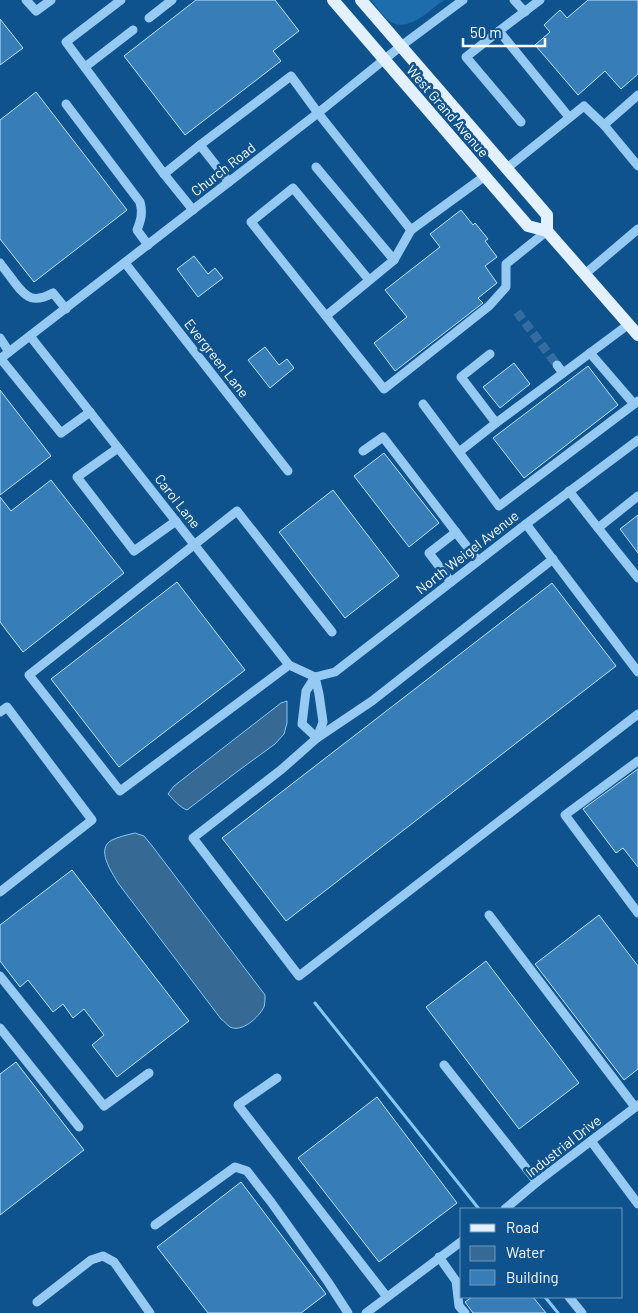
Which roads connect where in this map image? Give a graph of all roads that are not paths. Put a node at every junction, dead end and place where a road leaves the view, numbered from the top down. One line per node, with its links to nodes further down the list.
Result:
1 (26, 0): 2 (street)
2 (51, 0)
3 (120, 0): 16 (street)
4 (172, 0): 11 (street)
5 (333, 0): 15 (main road, West Grand Avenue)
6 (360, 0): 14 (main road, West Grand Avenue)
7 (463, 0): 14 (street, Church Road)
8 (514, 0): 10 (street)
9 (540, 0): 10 (street)
10 (524, 12): 13 (street)
11 (149, 18)
12 (133, 30): 16 (street)
13 (500, 31): 20 (street); 21 (street)
14 (401, 46): 15 (street, Church Road); 26 (main road, West Grand Avenue)
15 (384, 59): 19 (street, Church Road); 28 (main road, West Grand Avenue)
16 (85, 67): 27 (street)
17 (638, 94): 22 (street)
18 (66, 104): 34 (street)
19 (318, 113): 23 (street); 29 (street, Church Road); 32 (street)
20 (569, 117): 22 (street); 26 (street)
21 (521, 122)
22 (604, 125): 24 (street)
23 (200, 146): 27 (street); 29 (street)
24 (638, 166)
25 (316, 167): 35 (street)
26 (507, 168): 33 (main road, West Grand Avenue)
27 (164, 174): 30 (street)
28 (485, 176): 32 (street); 33 (main road, West Grand Avenue)
29 (229, 182): 30 (street, Church Road)
30 (193, 210): 34 (street, Church Road)
31 (638, 229): 38 (street)
32 (411, 230): 35 (street)
33 (547, 231): 38 (main road, West Grand Avenue); 41 (street)
34 (148, 245): 37 (street, Church Road)
35 (394, 260): 39 (street)
36 (0, 263): 40 (street)
37 (125, 263): 40 (street, Church Road); 60 (street, Evergreen Lane)
38 (585, 274): 42 (main road, West Grand Avenue)
39 (369, 280): 41 (street); 41 (street)
40 (66, 309): 44 (street, Church Road)
41 (326, 316)
42 (629, 324): 43 (main road, West Grand Avenue); 47 (street)
43 (638, 335)
44 (30, 336): 46 (street, Church Road); 54 (street, Carol Lane)
45 (0, 338): 46 (street)
46 (9, 352): 49 (street, Church Road)
47 (590, 353): 51 (street); 52 (street)
48 (490, 354): 55 (street)
49 (0, 359): 54 (street)
50 (557, 365): 51 (street)
51 (563, 373): 55 (street)
52 (636, 403): 59 (street)
53 (422, 404): 59 (street)
54 (90, 412): 57 (street, Carol Lane)
55 (496, 423): 59 (street)
56 (638, 440): 61 (street, North Weigel Avenue)
57 (118, 448): 63 (street, Carol Lane); 63 (street)
58 (363, 451): 66 (street)
59 (459, 452)
60 (288, 471)
61 (569, 491): 64 (street, North Weigel Avenue); 65 (street)
62 (638, 496): 65 (street)
63 (176, 521): 67 (street, Carol Lane)
64 (526, 524): 68 (street); 69 (street, North Weigel Avenue)
65 (598, 528): 70 (street)
66 (456, 532): 69 (street); 71 (street)
67 (194, 544): 72 (street); 73 (street, Carol Lane); 73 (street)
68 (553, 559): 74 (street); 78 (street)
69 (478, 561): 71 (street, North Weigel Avenue)
70 (638, 578)
71 (451, 582): 75 (street, North Weigel Avenue)
72 (332, 632)
73 (290, 665): 75 (street, Carol Lane)
74 (638, 672)
75 (313, 676): 78 (street); 78 (street)
76 (0, 712): 80 (street)
77 (638, 714): 78 (street)
78 (317, 738)
79 (638, 761): 81 (street)
80 (0, 892)
81 (638, 913)
82 (489, 915): 88 (street)
83 (0, 976): 86 (street)
84 (0, 1028): 89 (street)
85 (444, 1065): 91 (street)
86 (149, 1073)
87 (277, 1078): 97 (street)
88 (636, 1106): 90 (street, Industrial Drive)
89 (79, 1128)
90 (591, 1141): 91 (street, Industrial Drive); 92 (street)
91 (537, 1182): 93 (street, Industrial Drive)
92 (638, 1204)
93 (506, 1208)
94 (155, 1224): 101 (street)
95 (460, 1242): 96 (street)
96 (439, 1257): 97 (street); 103 (street)
97 (387, 1297): 102 (street)
98 (570, 1298): 104 (street)
99 (37, 1302): 100 (street)
100 (150, 1313)
101 (348, 1313)
102 (366, 1313)
103 (465, 1313)
104 (582, 1313)

